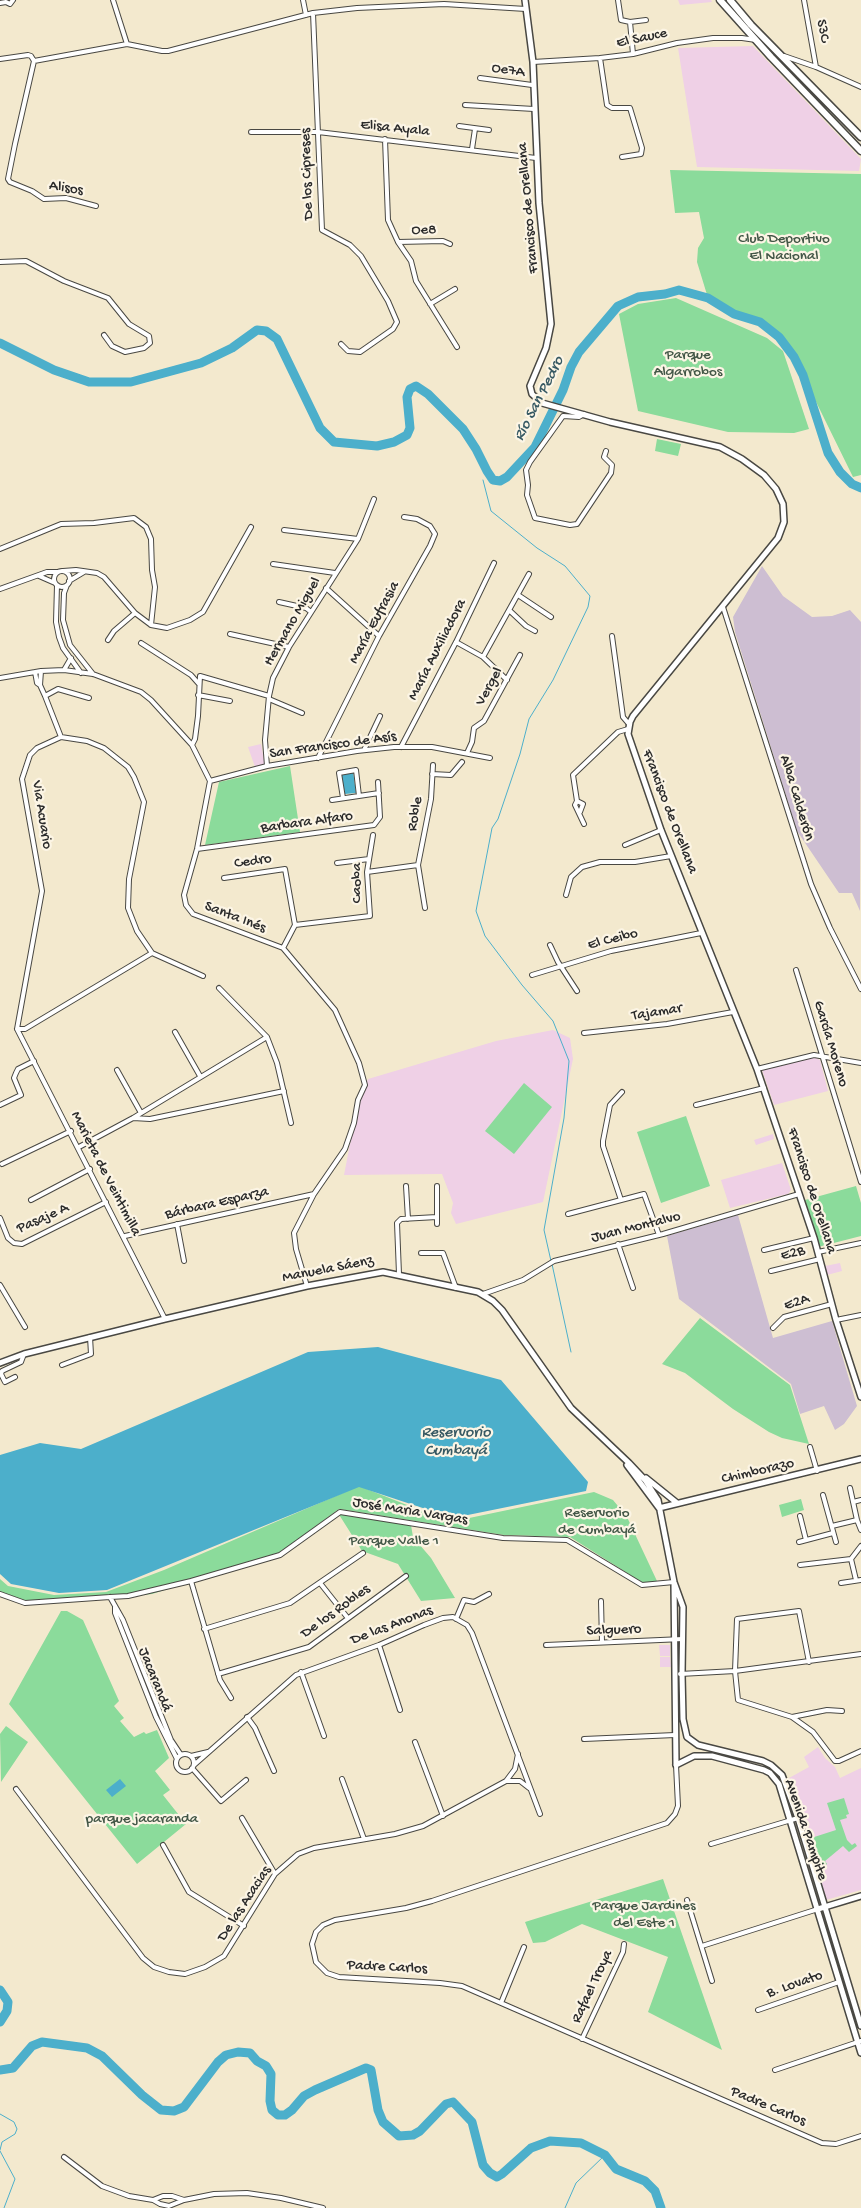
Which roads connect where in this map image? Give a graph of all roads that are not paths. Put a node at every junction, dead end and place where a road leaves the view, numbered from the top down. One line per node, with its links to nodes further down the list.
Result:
1 (13, 0): 10 (street)
2 (113, 0): 19 (street)
3 (303, 0): 15 (street)
4 (440, 0): 12 (street)
5 (525, 0): 13 (street, Francisco de Orellana)
6 (618, 0): 17 (street)
7 (720, 0): 18 (main road)
8 (730, 0): 22 (main road)
9 (804, 0): 27 (street, S3C)
10 (5, 1): 11 (street)
11 (0, 3)
12 (444, 4): 13 (street); 14 (street)
13 (527, 9): 26 (street, Francisco de Orellana)
14 (313, 13): 15 (street); 37 (street, De los Cipreses)
15 (306, 15): 19 (street)
16 (646, 20): 17 (street)
17 (630, 22): 21 (street)
18 (756, 40): 21 (street, El Sauce); 41 (main road)
19 (127, 44): 25 (street)
20 (0, 53): 24 (street)
21 (634, 54): 23 (street, El Sauce)
22 (781, 56): 27 (street); 38 (main road)
23 (600, 58): 26 (street, El Sauce); 42 (street)
24 (1, 59): 25 (street)
25 (34, 61): 44 (street, Alisos)
26 (533, 62): 29 (street, Francisco de Orellana)
27 (816, 68): 30 (street)
28 (480, 78): 29 (street, Oe7A)
29 (532, 85): 32 (street, Francisco de Orellana)
30 (861, 87)
31 (465, 105): 32 (street)
32 (534, 109): 43 (street, Francisco de Orellana)
33 (459, 126): 34 (street)
34 (475, 129): 35 (street); 40 (street)
35 (489, 130)
36 (251, 132): 37 (street, Elisa Ayala)
37 (318, 132): 39 (street, Elisa Ayala); 51 (street, De los Cipreses)
38 (861, 137)
39 (385, 139): 40 (street, Elisa Ayala); 45 (street)
40 (472, 149): 43 (street, Elisa Ayala)
41 (861, 151)
42 (622, 156)
43 (536, 158): 53 (street, Francisco de Orellana)
44 (96, 206)
45 (398, 242): 46 (street, Oe8); 49 (street)
46 (450, 244)
47 (0, 262): 50 (street)
48 (455, 289): 49 (street)
49 (430, 304): 52 (street)
50 (104, 335)
51 (341, 344)
52 (457, 347)
53 (584, 414): 54 (street); 74 (street)
54 (606, 451)
55 (374, 500): 59 (street, Hermano Miguel)
56 (404, 517): 83 (street, María Eufrasia)
57 (251, 527): 79 (street)
58 (284, 530): 59 (street)
59 (358, 539): 65 (street, Hermano Miguel)
60 (0, 549): 79 (street)
61 (494, 563): 87 (street, María Auxiliadora)
62 (273, 564): 65 (street)
63 (60, 571): 64 (street); 67 (street); 68 (street); 69 (street)
64 (84, 572): 68 (street); 77 (street)
65 (335, 573): 70 (street, Hermano Miguel)
66 (529, 574): 72 (street)
67 (40, 576): 69 (street); 71 (street)
68 (68, 583): 69 (street); 82 (street)
69 (56, 584): 85 (street)
70 (326, 588): 76 (street, Hermano Miguel); 83 (street)
71 (0, 589)
72 (518, 594): 75 (street); 78 (street)
73 (279, 602): 76 (street)
74 (723, 608): 112 (street); 153 (street, Alba Calderón)
75 (509, 610): 80 (street); 93 (street)
76 (311, 612): 89 (street, Hermano Miguel)
77 (135, 613): 79 (street); 86 (street)
78 (551, 618)
79 (151, 625)
80 (535, 631)
81 (230, 634): 89 (street)
82 (67, 635): 85 (street); 90 (street)
83 (379, 636): 118 (street, María Eufrasia)
84 (612, 636): 112 (street)
85 (59, 637): 92 (street)
86 (108, 640)
87 (456, 642): 93 (street); 115 (street, María Auxiliadora)
88 (141, 643): 103 (street)
89 (289, 647): 108 (street, Hermano Miguel)
90 (75, 652): 92 (street); 94 (street)
91 (520, 655): 102 (street, Vergel)
92 (69, 656): 95 (street); 96 (street)
93 (483, 657): 102 (street)
94 (84, 663): 95 (street); 100 (street)
95 (77, 667): 99 (street)
96 (64, 670): 97 (street); 99 (street)
97 (41, 671): 98 (street); 104 (street)
98 (35, 672): 101 (street); 104 (street)
99 (81, 673): 100 (street)
100 (93, 674): 114 (street)
101 (0, 678)
102 (507, 680): 117 (street, Vergel)
103 (199, 684): 105 (street); 108 (street)
104 (40, 685): 106 (street)
105 (198, 695): 109 (street); 114 (street)
106 (45, 696): 107 (street); 113 (street)
107 (89, 698)
108 (269, 698): 110 (street); 121 (street, Hermano Miguel)
109 (230, 702)
110 (302, 713)
111 (380, 716): 116 (street)
112 (629, 726): 130 (street); 131 (street, Francisco de Orellana)
113 (61, 737): 147 (street); 156 (street, Via Acuario)
114 (192, 745): 124 (street)
115 (401, 747): 116 (street, San Francisco de Asís); 117 (street, San Francisco de Asís)
116 (364, 750): 118 (street, San Francisco de Asís)
117 (467, 753): 119 (street, San Francisco de Asís)
118 (318, 758): 121 (street, San Francisco de Asís)
119 (490, 758)
120 (462, 762): 123 (street)
121 (267, 766): 124 (street, San Francisco de Asís)
122 (432, 766): 123 (street, Roble)
123 (432, 774): 138 (street, Roble)
124 (210, 781): 134 (street, Santa Inés)
125 (378, 782): 126 (street, Barbara Alfaro)
126 (379, 793): 127 (street); 134 (street, Barbara Alfaro)
127 (359, 796): 128 (street); 128 (street)
128 (343, 798): 129 (street)
129 (332, 800)
130 (584, 824)
131 (661, 830): 133 (street); 135 (street, Francisco de Orellana)
132 (373, 835): 136 (street, Caoba)
133 (624, 845)
134 (197, 849): 146 (street, Santa Inés)
135 (672, 856): 141 (street); 144 (street, Francisco de Orellana)
136 (368, 859): 137 (street); 139 (street, Caoba)
137 (336, 863)
138 (418, 865): 139 (street); 142 (street, Roble)
139 (367, 872): 143 (street, Caoba)
140 (224, 878): 143 (street, Cedro)
141 (566, 895)
142 (424, 908)
143 (295, 925): 146 (street)
144 (701, 932): 148 (street, El Ceibo); 155 (street, Francisco de Orellana)
145 (550, 945): 148 (street)
146 (282, 948): 181 (street, Santa Inés)
147 (152, 952): 151 (street); 156 (street)
148 (561, 967): 150 (street, El Ceibo); 154 (street)
149 (796, 970): 160 (street, García Moreno)
150 (532, 975)
151 (204, 976)
152 (219, 988): 159 (street)
153 (861, 989)
154 (577, 991)
155 (733, 1012): 158 (street, Tajamar); 163 (street, Francisco de Orellana)
156 (17, 1030): 161 (street, Marieta de Veintimilla)
157 (175, 1032): 165 (street)
158 (584, 1033)
159 (267, 1037): 165 (street); 167 (street)
160 (823, 1057): 162 (street); 163 (street); 178 (street, García Moreno)
161 (34, 1062): 169 (street); 174 (street, Marieta de Veintimilla)
162 (861, 1063)
163 (758, 1069): 166 (street, Francisco de Orellana)
164 (117, 1070): 171 (street)
165 (200, 1076): 171 (street)
166 (764, 1088): 170 (street); 182 (street, Francisco de Orellana)
167 (284, 1092): 172 (street); 173 (street)
168 (622, 1092): 184 (street)
169 (0, 1105)
170 (696, 1105)
171 (141, 1113): 172 (street)
172 (133, 1118): 175 (street)
173 (291, 1123)
174 (71, 1132): 175 (street, Marieta de Veintimilla); 176 (street)
175 (79, 1147): 177 (street, Marieta de Veintimilla)
176 (2, 1164)
177 (90, 1169): 183 (street); 185 (street, Marieta de Veintimilla)
178 (861, 1179)
179 (406, 1186): 189 (street)
180 (437, 1186): 187 (street)
181 (314, 1194): 190 (street, Bárbara Esparza); 204 (street, Santa Inés)
182 (799, 1194): 192 (street, Juan Montalvo); 194 (street, Francisco de Orellana)
183 (31, 1200)
184 (621, 1200): 186 (street); 192 (street)
185 (106, 1202): 188 (street, Pasaje A); 193 (street, Marieta de Veintimilla)
186 (568, 1214)
187 (437, 1217): 189 (street); 191 (street)
188 (0, 1218)
189 (408, 1219): 203 (street)
190 (177, 1224): 193 (street, Bárbara Esparza); 201 (street)
191 (437, 1224)
192 (659, 1235): 196 (street, Juan Montalvo)
193 (125, 1236): 211 (street, Marieta de Veintimilla)
194 (814, 1238): 197 (street); 198 (street, Francisco de Orellana)
195 (861, 1243): 198 (street)
196 (618, 1244): 207 (street); 208 (street, Juan Montalvo)
197 (764, 1250)
198 (818, 1252): 200 (street, Francisco de Orellana)
199 (421, 1253): 206 (street)
200 (820, 1259): 202 (street, E2B); 209 (street, Francisco de Orellana)
201 (184, 1261)
202 (771, 1271)
203 (399, 1274): 204 (street, Manuela Sáenz); 206 (street, Manuela Sáenz)
204 (307, 1286): 211 (street, Manuela Sáenz)
205 (1, 1287): 213 (street)
206 (456, 1288): 208 (street, Manuela Sáenz)
207 (633, 1288)
208 (483, 1294): 222 (street, Manuela Sáenz)
209 (832, 1304): 212 (street, Francisco de Orellana); 214 (street, E2A)
210 (861, 1314): 212 (street)
211 (166, 1319): 215 (street, Manuela Sáenz)
212 (836, 1320): 220 (street, Francisco de Orellana)
213 (25, 1327)
214 (773, 1328)
215 (90, 1337): 216 (street, Manuela Sáenz); 218 (street)
216 (24, 1354): 217 (street, Manuela Sáenz); 219 (street)
217 (0, 1363)
218 (62, 1364)
219 (16, 1378)
220 (861, 1397)
221 (810, 1448): 225 (street)
222 (622, 1456): 224 (street, Manuela Sáenz); 231 (street, Manuela Sáenz)
223 (861, 1459): 225 (street, Chimborazo)
224 (629, 1463): 230 (street); 231 (street, Manuela Sáenz)
225 (817, 1472): 230 (street, Chimborazo)
226 (850, 1488): 229 (street)
227 (823, 1495): 234 (street)
228 (861, 1500): 229 (street)
229 (853, 1502): 233 (street)
230 (677, 1503): 231 (street, Chimborazo)
231 (659, 1508): 248 (street)
232 (800, 1516): 237 (street)
233 (857, 1520): 234 (street); 235 (street)
234 (832, 1526): 236 (street)
235 (861, 1530)
236 (834, 1533): 237 (street); 239 (street)
237 (806, 1540): 238 (street)
238 (799, 1542)
239 (836, 1542)
240 (861, 1546): 242 (street)
241 (363, 1553): 249 (street)
242 (851, 1559): 243 (street); 245 (street)
243 (800, 1566)
244 (406, 1576): 255 (street, De los Robles)
245 (856, 1580): 246 (street); 250 (street)
246 (861, 1580)
247 (191, 1581): 248 (street, José Maria Vargas); 253 (street, José Maria Vargas); 257 (street)
248 (674, 1582): 258 (street); 259 (street)
249 (320, 1583): 255 (street); 257 (street)
250 (841, 1583)
251 (0, 1594): 253 (street, José Maria Vargas)
252 (488, 1594): 256 (street)
253 (110, 1597): 265 (street, Jacarandá)
254 (601, 1601): 260 (street)
255 (347, 1617): 268 (street, De los Robles)
256 (456, 1618): 261 (street, De las Anonas); 284 (street, De las Anonas)
257 (204, 1629): 268 (street)
258 (674, 1639): 259 (street, Salguero); 260 (street, Salguero); 269 (street)
259 (683, 1640): 270 (street)
260 (602, 1642): 262 (street, Salguero)
261 (379, 1645): 267 (street, De las Anonas); 272 (street)
262 (546, 1645)
263 (861, 1654): 264 (street)
264 (809, 1662): 266 (street); 266 (street)
265 (139, 1667): 285 (street, Jacarandá); 288 (street, Jacarandá)
266 (735, 1671): 270 (street); 275 (street)
267 (301, 1672): 274 (street, De las Anonas); 278 (street)
268 (218, 1674): 271 (street)
269 (675, 1674): 270 (street); 277 (street)
270 (682, 1674): 276 (street)
271 (231, 1698)
272 (400, 1710)
273 (842, 1710): 275 (street)
274 (247, 1717): 282 (street, De las Anonas); 291 (street)
275 (792, 1717): 283 (street)
276 (686, 1733): 277 (street); 281 (street, Avenida Pampite)
277 (675, 1735): 279 (street); 289 (street)
278 (324, 1736)
279 (584, 1739)
280 (415, 1742): 298 (street)
281 (713, 1748): 287 (street); 300 (street, Avenida Pampite)
282 (210, 1751): 286 (street); 290 (street, De las Anonas)
283 (861, 1751)
284 (518, 1754): 294 (street); 296 (street, De las Anonas)
285 (181, 1755): 286 (street); 288 (street)
286 (191, 1756): 290 (street)
287 (712, 1756): 289 (street, Avenida Pampite); 301 (street, Avenida Pampite)
288 (177, 1759): 290 (street)
289 (676, 1765): 317 (street, Padre Carlos)
290 (193, 1766): 293 (street)
291 (274, 1771)
292 (342, 1779): 302 (street)
293 (246, 1780)
294 (506, 1780): 296 (street); 298 (street, De las Acacias)
295 (16, 1789): 310 (street, De las Acacias)
296 (530, 1790): 297 (street, De las Anonas)
297 (540, 1814)
298 (443, 1816): 302 (street, De las Acacias)
299 (242, 1818): 305 (street)
300 (798, 1818): 301 (street); 308 (street, Avenida Pampite)
301 (790, 1821): 303 (street); 309 (street, Avenida Pampite)
302 (364, 1839): 305 (street, De las Acacias)
303 (711, 1844)
304 (163, 1845): 310 (street)
305 (276, 1874): 310 (street, De las Acacias)
306 (861, 1896): 308 (street)
307 (688, 1900): 313 (street)
308 (826, 1906): 309 (street); 314 (street, Avenida Pampite)
309 (818, 1909): 313 (street); 316 (street, Avenida Pampite)
310 (244, 1926)
311 (624, 1944): 321 (street, Rafael Troya)
312 (524, 1946): 317 (street)
313 (702, 1946): 315 (street)
314 (847, 1980): 316 (street); 319 (street, Avenida Pampite)
315 (712, 1981)
316 (839, 1982): 318 (street, B. Lovato); 320 (street, Avenida Pampite)
317 (501, 2003): 321 (street, Padre Carlos)
318 (758, 2010)
319 (861, 2023): 320 (street)
320 (852, 2024): 322 (street, Avenida Pampite)
321 (582, 2039): 325 (street, Padre Carlos)
322 (859, 2042): 323 (street, Avenida Pampite); 324 (street)
323 (861, 2053)
324 (775, 2070)
325 (861, 2136)
326 (64, 2157): 327 (street)
327 (153, 2200): 328 (street); 328 (street)
328 (184, 2200): 329 (street)
329 (323, 2208)

